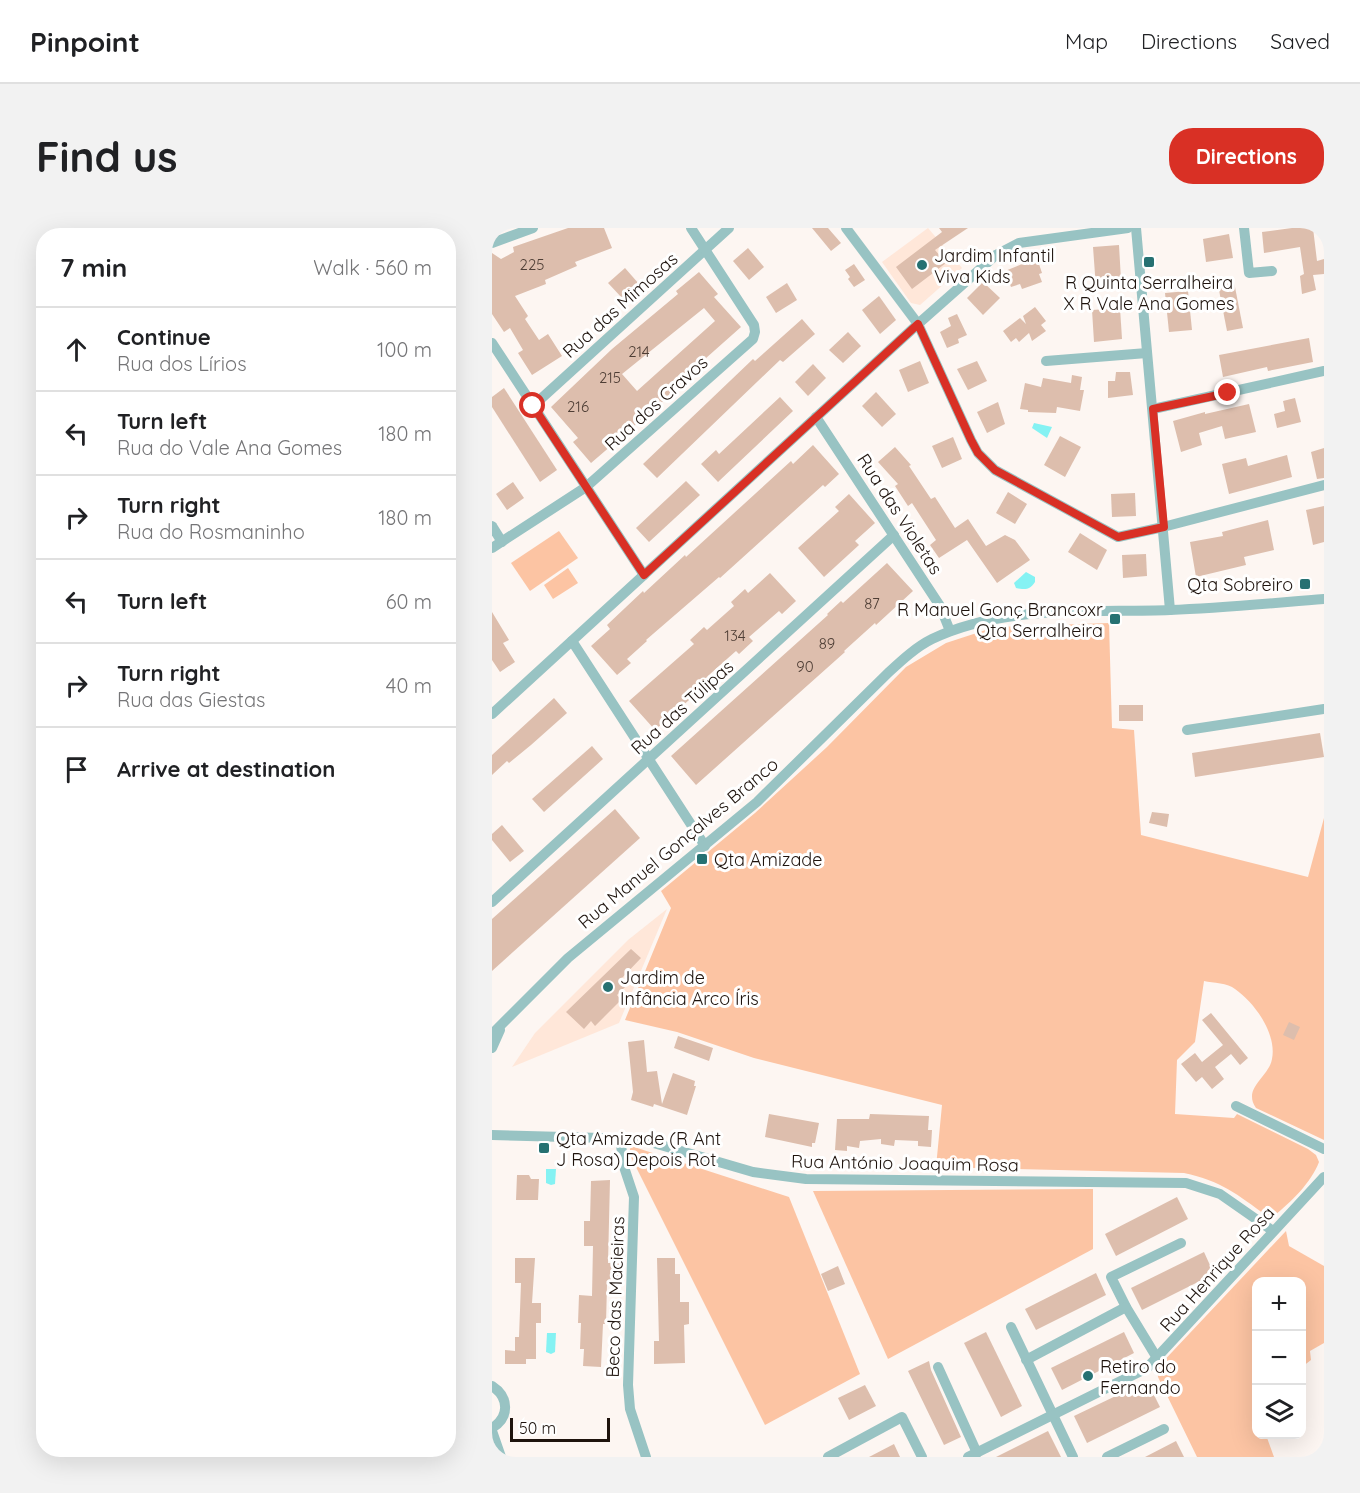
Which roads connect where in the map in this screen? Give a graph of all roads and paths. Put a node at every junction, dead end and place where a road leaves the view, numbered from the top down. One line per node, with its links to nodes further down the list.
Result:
1 (534, 228): 8 (street)
2 (691, 228): 9 (street, Rua dos Cravos)
3 (729, 228): 9 (street, Rua das Mimosas)
4 (846, 228): 11 (street)
5 (1128, 228): 11 (street)
6 (1136, 228): 13 (street)
7 (1245, 228): 10 (street)
8 (492, 243)
9 (705, 249): 16 (street, Rua das Mimosas); 20 (street, Rua dos Cravos)
10 (1272, 271)
11 (918, 324): 18 (street); 22 (street)
12 (492, 343): 16 (street)
13 (1147, 353): 14 (street); 17 (street)
14 (1047, 361)
15 (1324, 371): 17 (street)
16 (533, 406): 20 (street)
17 (1153, 409): 22 (street)
18 (816, 417): 23 (street, Rua das Violetas); 26 (street)
19 (1324, 484): 22 (street)
20 (586, 487): 24 (street, Rua dos Cravos); 26 (street)
21 (492, 526): 24 (street)
22 (1164, 527): 28 (street)
23 (894, 535): 29 (street, Rua das Violetas); 34 (street, Rua das Túlipas)
24 (502, 542): 25 (street, Rua dos Cravos)
25 (492, 548)
26 (644, 575): 30 (street)
27 (1324, 599): 28 (street, Rua Manuel Gonçalves Branco)
28 (1170, 610): 29 (street, Rua Manuel Gonçalves Branco)
29 (950, 631): 35 (street, Rua Manuel Gonçalves Branco)
30 (572, 641): 32 (street); 34 (street)
31 (1324, 709): 33 (street)
32 (493, 710)
33 (1187, 730)
34 (649, 759): 35 (street); 36 (street, Rua das Túlipas)
35 (705, 846): 37 (street, Rua Manuel Gonçalves Branco)
36 (492, 902)
37 (501, 1027): 38 (street, Rua Manuel Gonçalves Branco); 39 (street, Rua Manuel Gonçalves Branco)
38 (492, 1034)
39 (492, 1048)
40 (1236, 1106): 43 (street)
41 (492, 1134): 42 (street, Rua António Joaquim Rosa)
42 (620, 1138): 45 (street, Rua António Joaquim Rosa); 58 (street, Beco das Macieiras)
43 (1324, 1149)
44 (1324, 1177): 45 (street, Rua Henrique Rosa)
45 (1273, 1231): 49 (street, Rua Henrique Rosa)
46 (1181, 1243): 47 (street)
47 (1126, 1307): 49 (street); 50 (street)
48 (1011, 1327): 50 (street)
49 (1157, 1358): 53 (street, Rua Henrique Rosa)
50 (1026, 1360): 53 (street)
51 (938, 1367): 56 (street)
52 (492, 1386): 55 (street)
53 (1053, 1415): 56 (street, Rua Henrique Rosa); 61 (street)
54 (1164, 1429): 62 (street)
55 (492, 1430): 57 (street)
56 (973, 1455)
57 (501, 1457)
58 (646, 1457)
59 (828, 1457): 60 (street)
60 (922, 1457)
61 (1073, 1457)
62 (1107, 1457)

